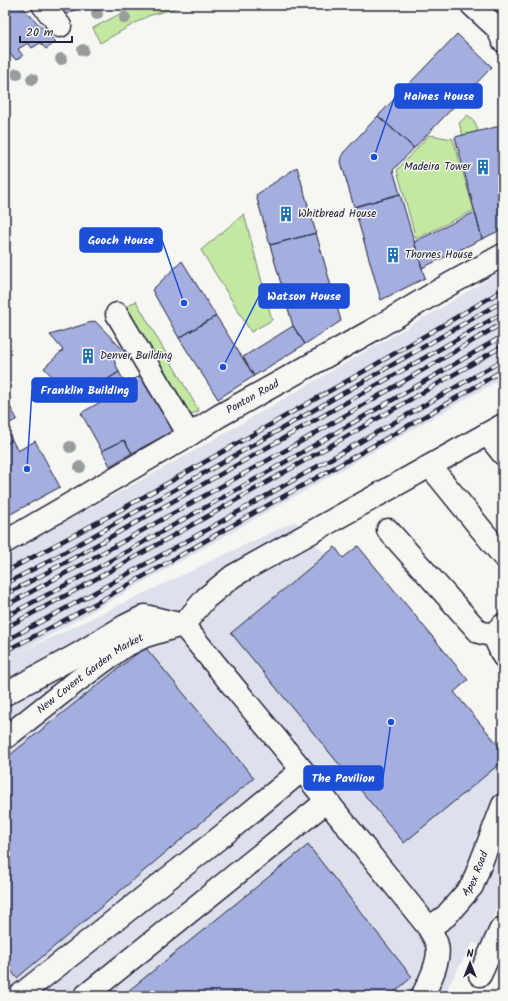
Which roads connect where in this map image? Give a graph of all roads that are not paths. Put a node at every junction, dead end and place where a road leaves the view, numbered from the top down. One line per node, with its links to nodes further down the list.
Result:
1 (44, 5): 3 (street)
2 (472, 5): 4 (street)
3 (60, 26)
4 (503, 40)
5 (503, 255): 8 (street, Ponton Road)
6 (117, 314): 8 (street)
7 (495, 430): 9 (street); 10 (street)
8 (189, 435): 12 (street, Ponton Road)
9 (503, 454)
10 (430, 466): 13 (street); 14 (street)
11 (388, 530): 15 (street)
12 (5, 542)
13 (503, 556)
14 (183, 625): 17 (street); 18 (street, New Covent Garden Market); 19 (street)
15 (498, 629): 16 (street)
16 (503, 656)
17 (5, 694)
18 (5, 738)
19 (302, 770): 20 (street); 25 (street)
20 (328, 802): 22 (street); 26 (street)
21 (503, 805): 22 (street, Apex Road)
22 (429, 928): 27 (street)
23 (503, 928): 24 (street)
24 (480, 975)
25 (19, 996)
26 (85, 996)
27 (422, 996)

